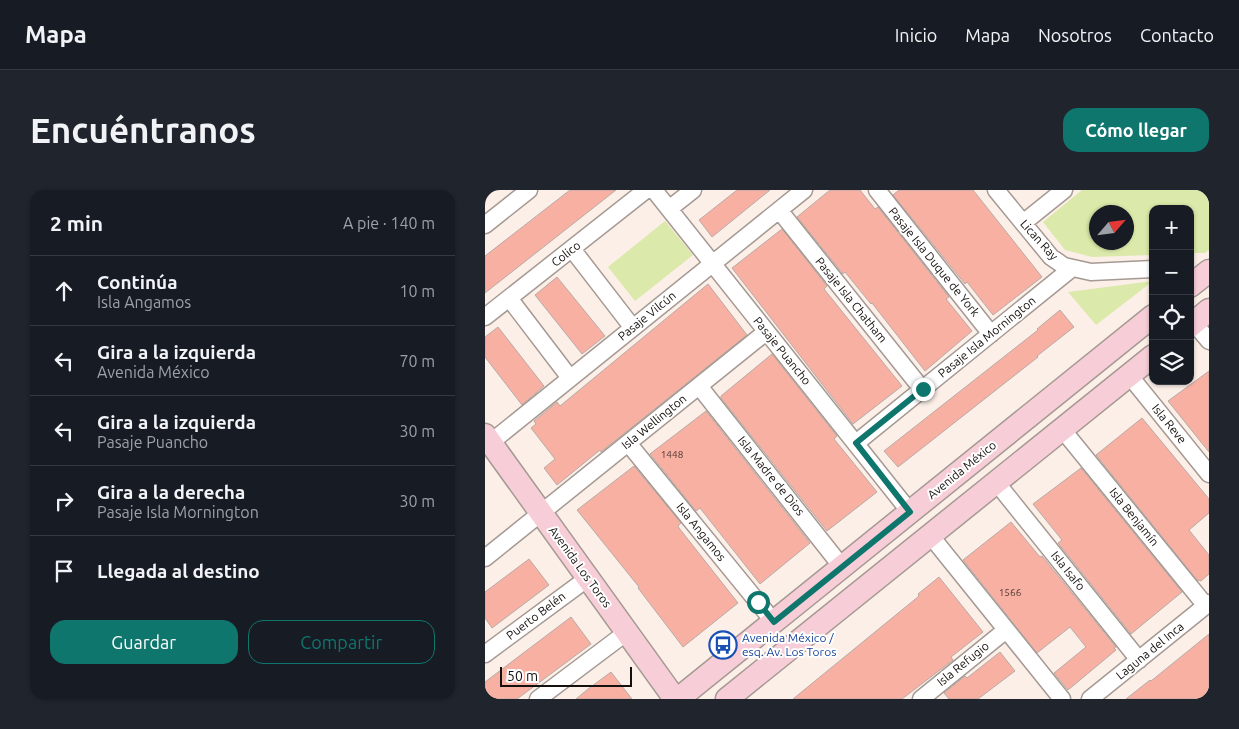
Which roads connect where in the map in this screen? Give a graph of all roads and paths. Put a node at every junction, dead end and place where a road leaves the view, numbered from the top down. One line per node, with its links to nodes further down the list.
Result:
1 (529, 190): 12 (street)
2 (646, 190): 13 (street, Colico)
3 (654, 190): 9 (street, Pasaje Puancho)
4 (693, 190): 9 (street)
5 (804, 190): 10 (street, Pasaje Vilcún)
6 (877, 190): 25 (street, Pasaje Isla Duque de York)
7 (996, 190): 11 (street, Lican Ray)
8 (1064, 190): 11 (street)
9 (669, 209): 14 (street, Pasaje Puancho)
10 (779, 210): 14 (street, Pasaje Vilcún); 31 (street, Pasaje Isla Chatham)
11 (1023, 223): 15 (street, Lican Ray)
12 (485, 225)
13 (572, 249): 19 (street, Colico); 23 (street)
14 (712, 264): 23 (street, Pasaje Vilcún); 24 (street, Pasaje Puancho)
15 (1071, 269): 16 (street, Lican Ray); 25 (street, Pasaje Isla Mornington)
16 (1149, 269)
17 (1202, 271): 18 (street)
18 (1194, 281)
19 (509, 298): 20 (street, Colico); 29 (street)
20 (485, 317)
21 (1149, 319): 38 (street, Avenida México)
22 (1198, 320): 26 (street)
23 (633, 328): 29 (street, Pasaje Vilcún)
24 (766, 332): 30 (street, Isla Wellington); 35 (street, Pasaje Puancho)
25 (991, 334): 31 (street, Pasaje Isla Mornington)
26 (1209, 341)
27 (1149, 359): 28 (street)
28 (1129, 375): 32 (street); 36 (street, Isla Reve)
29 (570, 378): 33 (street, Pasaje Vilcún)
30 (699, 386): 34 (street, Isla Wellington); 42 (street, Isla Madre de Dios)
31 (923, 389): 35 (street, Pasaje Isla Mornington)
32 (1062, 429): 37 (street); 44 (street, Isla Benjamín)
33 (488, 439): 39 (street, Avenida Los Toros)
34 (628, 443): 39 (street, Isla Wellington); 45 (street, Isla Angamos)
35 (856, 443): 38 (street, Pasaje Puancho)
36 (1209, 474)
37 (996, 482): 40 (street); 49 (street, Isla Isafo)
38 (910, 512): 42 (street, Avenida México)
39 (541, 513): 41 (street, Isla Wellington); 43 (street, Avenida Los Toros)
40 (930, 535): 46 (street); 52 (street)
41 (485, 558)
42 (842, 567): 45 (street, Avenida México)
43 (588, 578): 47 (street, Avenida Los Toros); 48 (street, Puerto Belén)
44 (1207, 605): 49 (street, Laguna del Inca)
45 (774, 622): 51 (street, Avenida México)
46 (1006, 630): 53 (street, Isla Refugio); 54 (street)
47 (627, 632): 50 (street); 51 (street, Avenida Los Toros)
48 (485, 654)
49 (1139, 660): 55 (street, Laguna del Inca)
50 (537, 699)
51 (677, 699)
52 (727, 699)
53 (921, 699)
54 (1062, 699)
55 (1090, 699)

